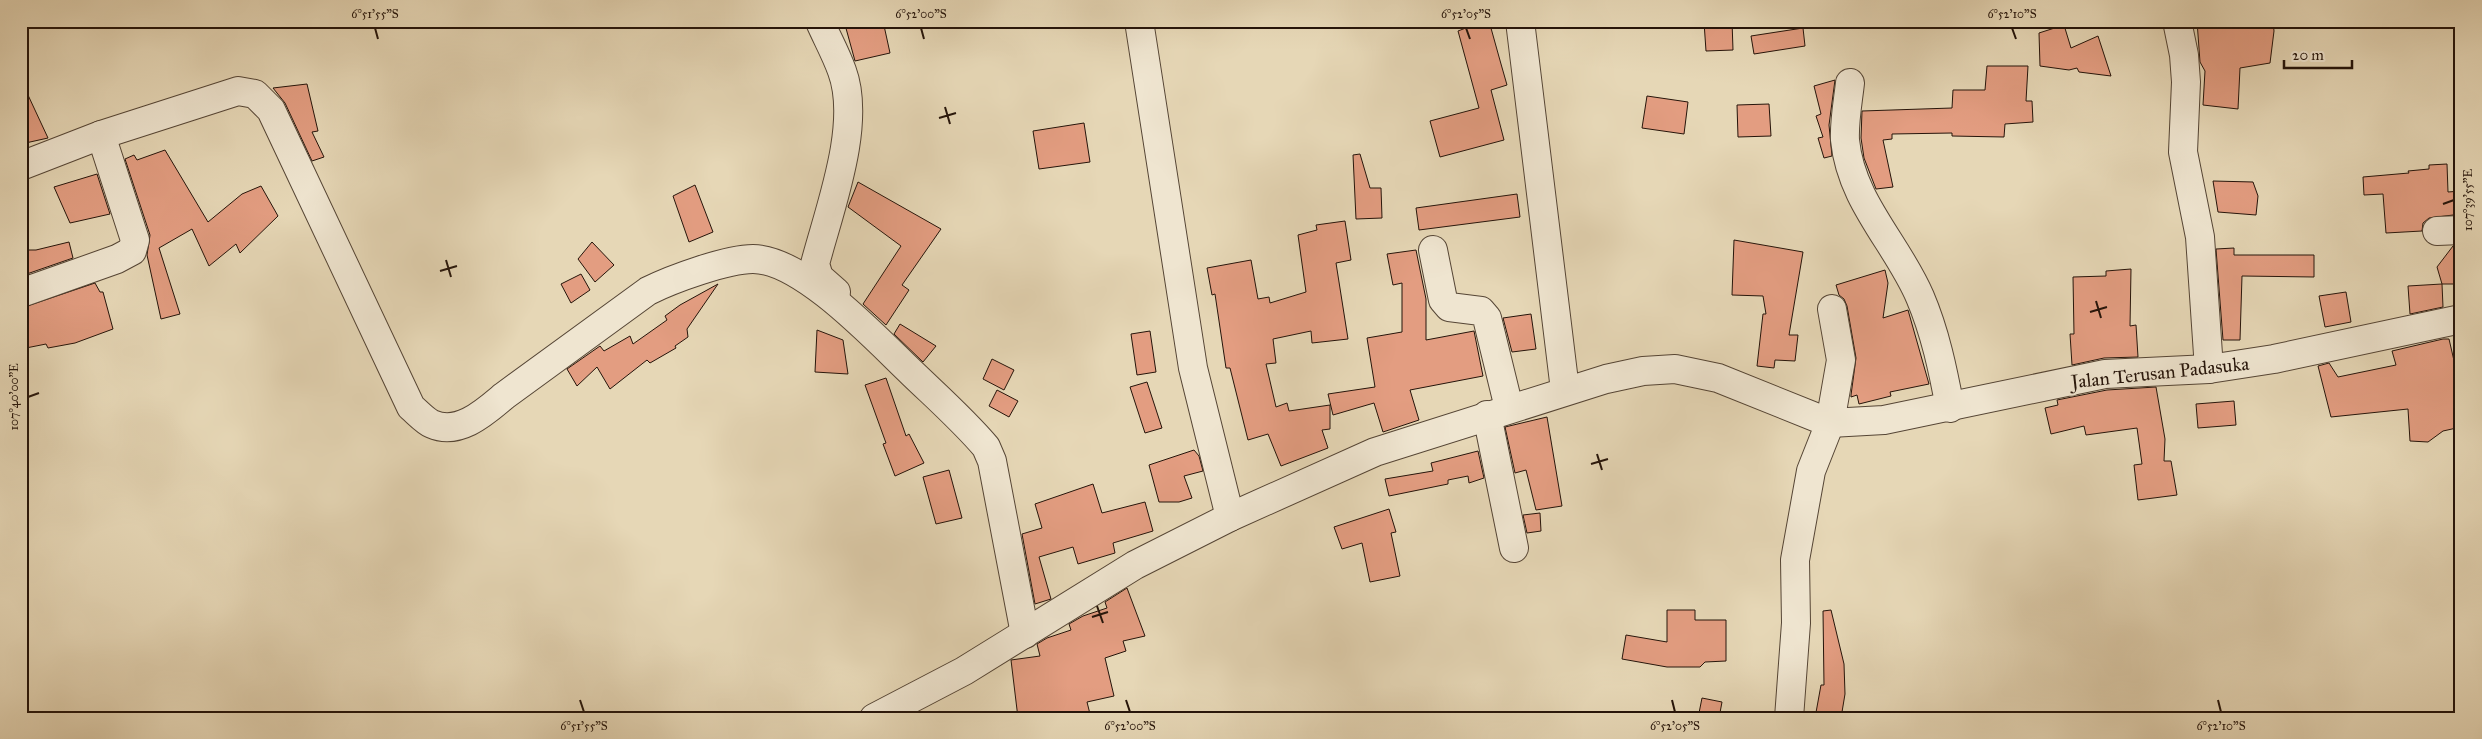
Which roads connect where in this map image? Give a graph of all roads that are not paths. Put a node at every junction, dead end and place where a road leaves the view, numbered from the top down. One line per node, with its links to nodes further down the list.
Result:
1 (1140, 21): 18 (street)
2 (1520, 21): 14 (street)
3 (2177, 21): 13 (street)
4 (820, 22): 10 (street)
5 (1850, 83): 15 (street)
6 (101, 135): 7 (street); 9 (street); 10 (street)
7 (21, 166)
8 (1433, 250): 16 (street)
9 (21, 293)
10 (840, 304): 20 (street)
11 (1832, 309): 17 (street)
12 (2461, 319): 13 (street, Jalan Terusan Padasuka)
13 (2209, 369): 15 (street, Jalan Terusan Padasuka)
14 (1565, 390): 16 (street); 17 (street)
15 (1950, 408): 17 (street, Jalan Terusan Padasuka)
16 (1498, 412): 18 (street); 19 (street)
17 (1830, 423): 22 (street)
18 (1230, 516): 20 (street)
19 (1514, 548)
20 (1026, 634): 21 (street)
21 (874, 718)
22 (1789, 718)

